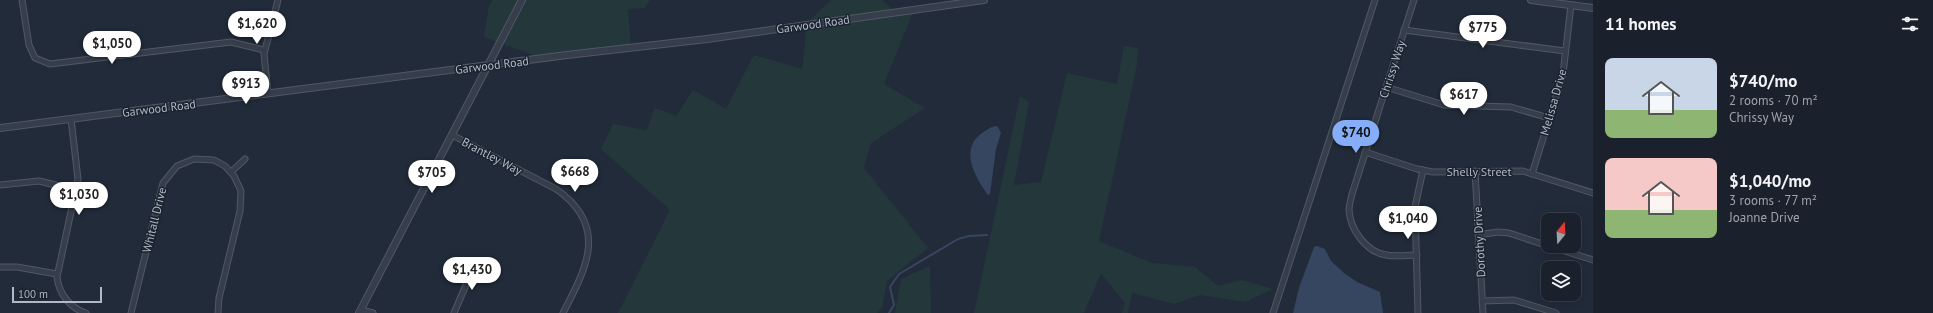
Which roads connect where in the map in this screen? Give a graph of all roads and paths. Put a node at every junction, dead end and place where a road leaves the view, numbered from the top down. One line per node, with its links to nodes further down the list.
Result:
1 (22, 0): 11 (street)
2 (278, 0): 11 (street)
3 (522, 0): 13 (street)
4 (984, 0): 13 (street, Garwood Road)
5 (1375, 0): 45 (street)
6 (1414, 0): 10 (street, Chrissy Way)
7 (1531, 0): 8 (street)
8 (1571, 5): 9 (street); 12 (street, Melissa Drive)
9 (1593, 8)
10 (1404, 30): 12 (street); 14 (street, Chrissy Way)
11 (264, 50): 15 (street)
12 (1564, 51): 16 (street, Melissa Drive)
13 (489, 65): 15 (street, Garwood Road); 19 (street)
14 (1386, 87): 16 (street); 20 (street, Chrissy Way)
15 (268, 93): 17 (street, Garwood Road)
16 (1549, 118): 25 (street, Melissa Drive)
17 (72, 119): 18 (street, Garwood Road); 27 (street)
18 (0, 128)
19 (452, 135): 38 (street); 44 (street, Brantley Way)
20 (1365, 152): 22 (street, Shelly Street); 32 (street, Chrissy Way)
21 (245, 159): 24 (street)
22 (1423, 170): 23 (street, Shelly Street); 32 (street)
23 (1475, 171): 25 (street, Shelly Street); 29 (street, Dorothy Drive)
24 (231, 172): 40 (street, Whitall Drive); 41 (street, Whitall Drive)
25 (1532, 174): 28 (street, Shelly Street)
26 (0, 185): 27 (street)
27 (76, 190): 36 (street)
28 (1593, 193)
29 (1478, 235): 30 (street); 37 (street, Dorothy Drive)
30 (1541, 243)
31 (1571, 253): 33 (street)
32 (1417, 255): 46 (street)
33 (1593, 260)
34 (471, 262): 43 (street)
35 (0, 267): 36 (street)
36 (57, 274): 39 (street)
37 (1482, 301): 47 (street, Dorothy Drive); 48 (street)
38 (360, 311): 42 (street)
39 (86, 313)
40 (131, 313)
41 (218, 313)
42 (373, 313)
43 (454, 313)
44 (563, 313)
45 (1273, 313)
46 (1418, 313)
47 (1482, 313)
48 (1556, 313)

